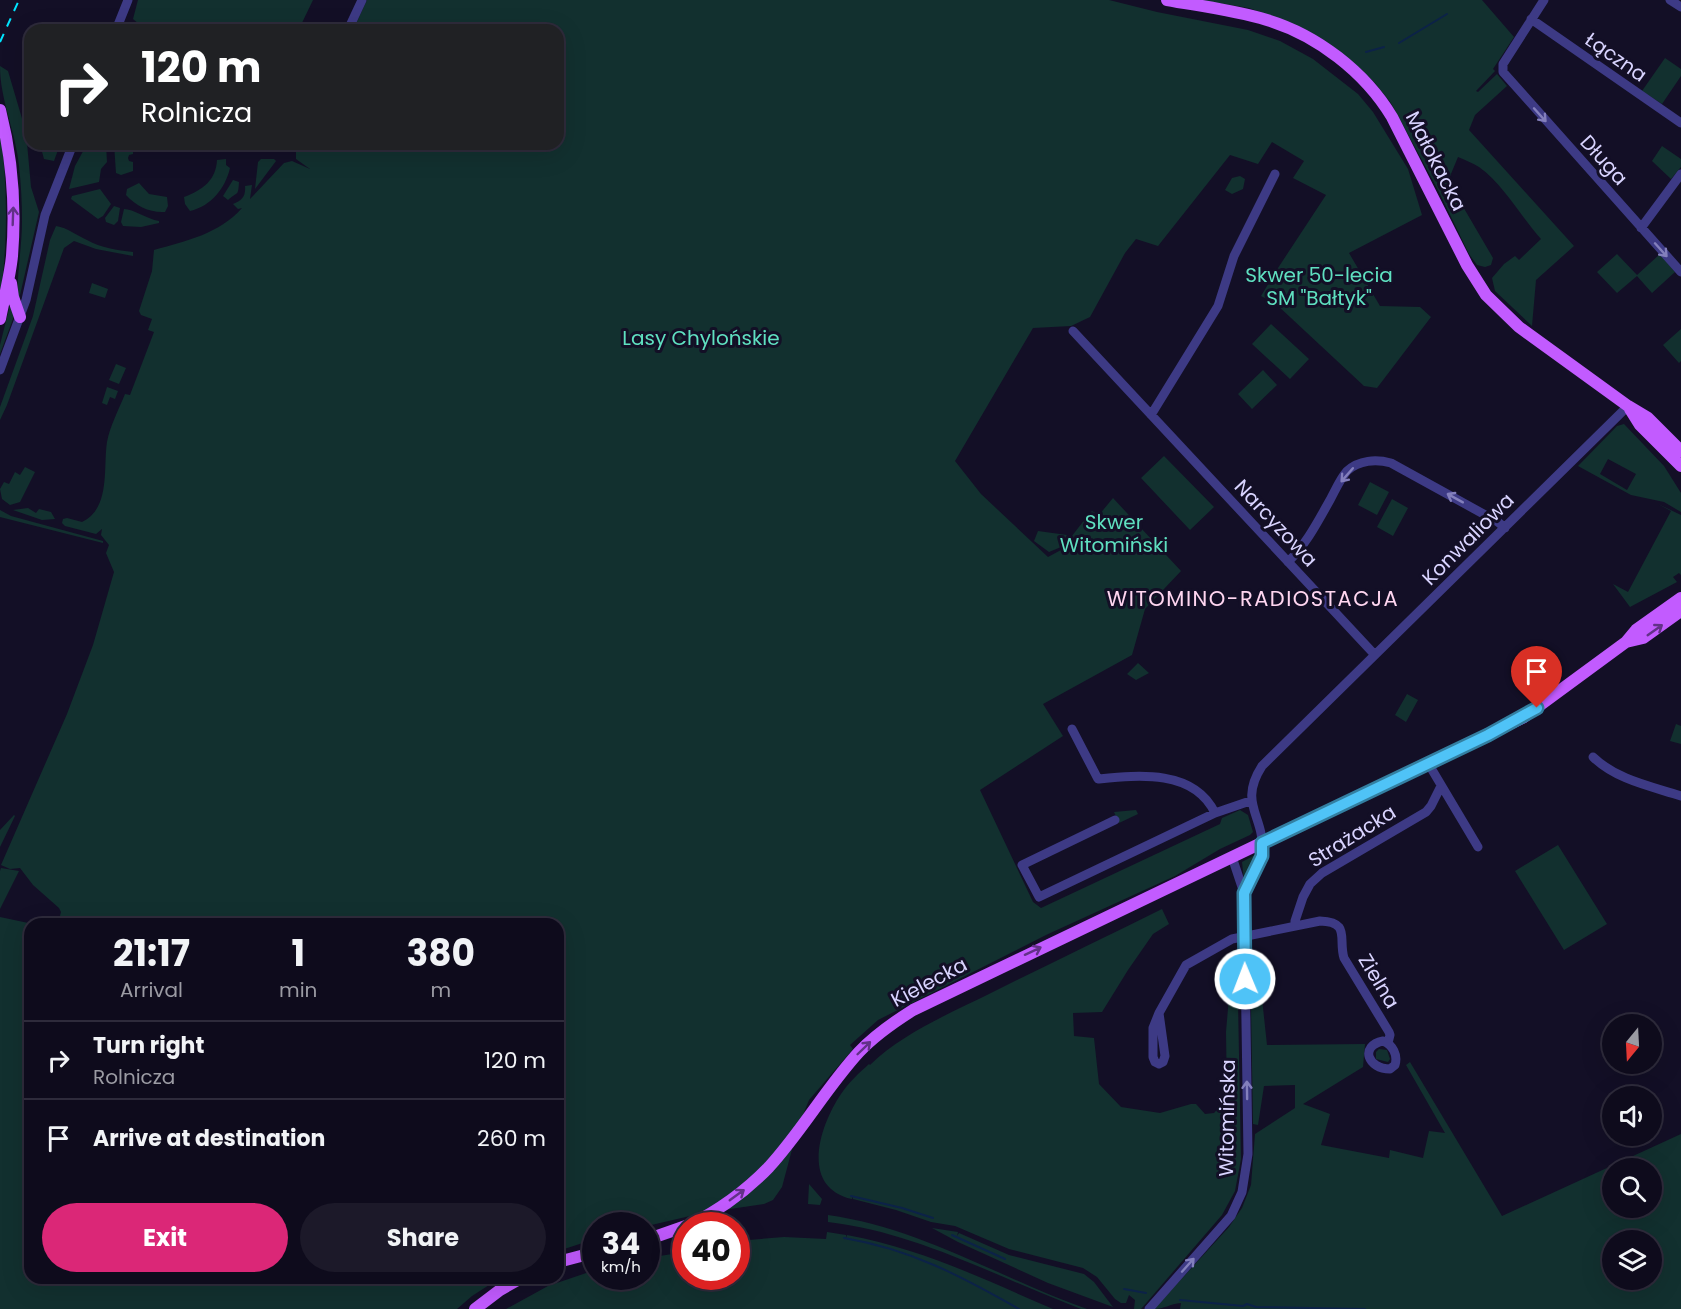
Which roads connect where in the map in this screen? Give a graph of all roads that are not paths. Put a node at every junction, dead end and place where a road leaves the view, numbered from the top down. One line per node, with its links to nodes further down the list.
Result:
1 (128, 0): 8 (street)
2 (362, 0): 9 (street)
3 (1167, 0): 22 (main road, Małokacka)
4 (1544, 0): 7 (street)
5 (1671, 0): 6 (street)
6 (1681, 7)
7 (1531, 19): 11 (street, Łączna); 15 (street, Długa, one-way to 15)
8 (118, 24)
9 (351, 24)
10 (0, 110): 17 (main road, one-way to 10)
11 (1681, 123)
12 (71, 150): 18 (street)
13 (1275, 174): 23 (street)
14 (1681, 174): 15 (street)
15 (1641, 228): 16 (street, Długa, one-way to 16)
16 (1681, 272)
17 (9, 274): 18 (main road); 19 (main road)
18 (20, 317): 21 (street)
19 (0, 319)
20 (1072, 331): 23 (street, Narcyzowa)
21 (0, 370)
22 (1628, 406): 24 (main road, Małokacka); 25 (main road, Małokacka); 26 (street, Konwaliowa)
23 (1151, 415): 27 (street, Narcyzowa)
24 (1681, 451)
25 (1681, 466)
26 (1505, 528): 27 (street, one-way to 27); 31 (street, Konwaliowa)
27 (1288, 562): 31 (street, Narcyzowa)
28 (1681, 598): 30 (main road)
29 (1681, 611): 30 (main road, one-way to 29)
30 (1626, 642): 34 (main road, Kielecka)
31 (1375, 655): 37 (street, Konwaliowa)
32 (1072, 729): 38 (street)
33 (1593, 757): 36 (street)
34 (1428, 763): 35 (street); 40 (main road, Kielecka)
35 (1441, 786): 41 (street); 44 (street, Strażacka)
36 (1681, 796)
37 (1250, 801): 38 (street); 40 (street)
38 (1215, 813): 39 (street)
39 (1115, 820)
40 (1262, 843): 42 (main road, Kielecka); 43 (street, Witomińska)
41 (1478, 848)
42 (1232, 857): 43 (street, Witomińska); 48 (main road, Kielecka, one-way to 42)
43 (1244, 893): 45 (street, Witomińska)
44 (1295, 926): 45 (street, Zielna); 47 (street, Zielna)
45 (1244, 937): 46 (street, Zielna); 53 (street, Witomińska, one-way to 45)
46 (1159, 1012)
47 (1388, 1043)
48 (710, 1212)
49 (582, 1256): 50 (main road)
50 (564, 1260)
51 (510, 1284): 52 (main road)
52 (474, 1309)
53 (1149, 1309)

